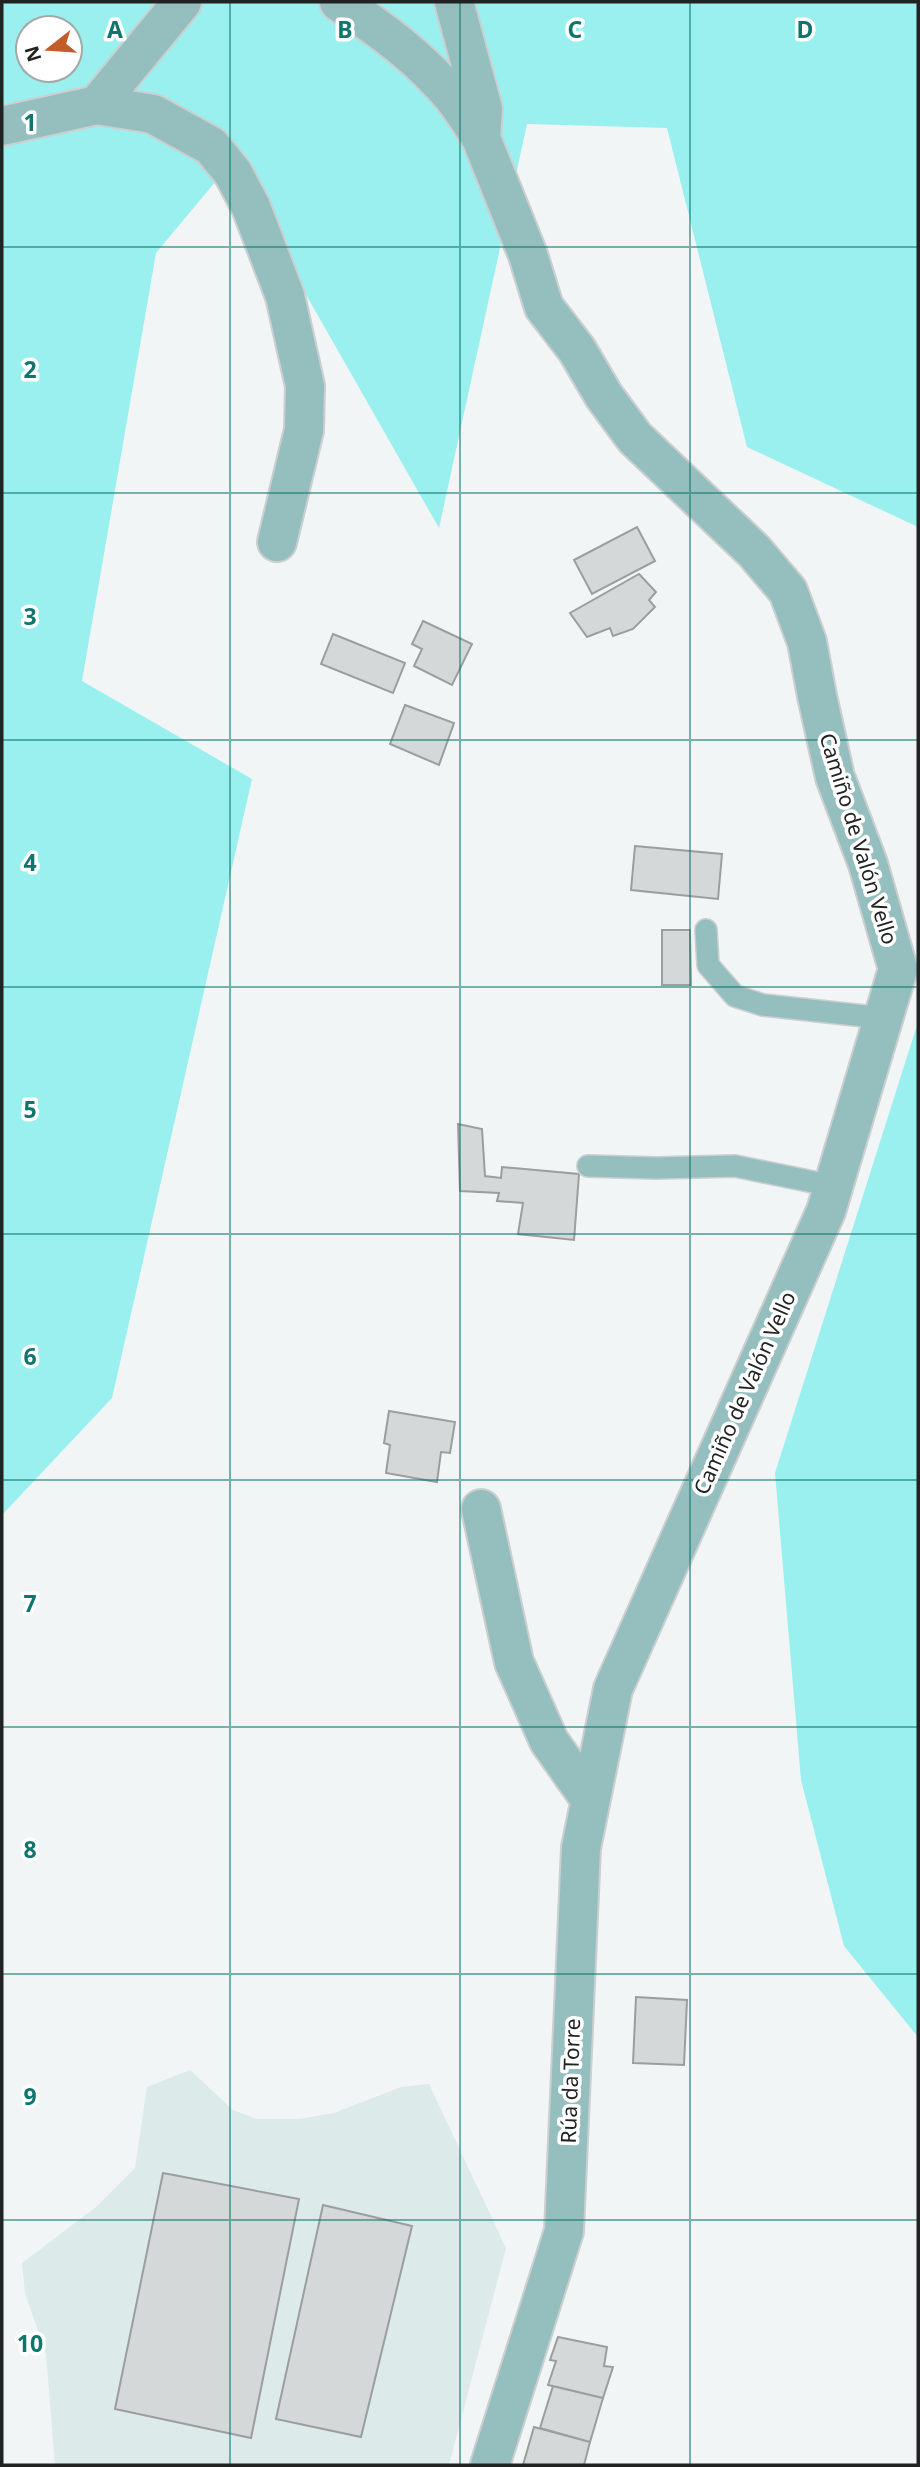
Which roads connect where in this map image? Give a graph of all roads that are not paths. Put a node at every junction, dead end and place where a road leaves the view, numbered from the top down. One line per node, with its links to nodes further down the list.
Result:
1 (182, 2): 4 (street)
2 (339, 2): 6 (street)
3 (454, 2): 6 (street, Camiño de Valón Vello)
4 (97, 105): 5 (street); 7 (street)
5 (2, 126)
6 (481, 138): 9 (street, Camiño de Valón Vello)
7 (277, 542)
8 (706, 930): 10 (lane)
9 (908, 963): 10 (street, Camiño de Valón Vello)
10 (883, 1018): 12 (street, Camiño de Valón Vello)
11 (588, 1166): 12 (lane)
12 (833, 1186): 14 (street, Camiño de Valón Vello)
13 (481, 1510): 15 (street)
14 (613, 1689): 15 (street, Rúa da Torre)
15 (590, 1799): 16 (street, Rúa da Torre)
16 (490, 2465)

